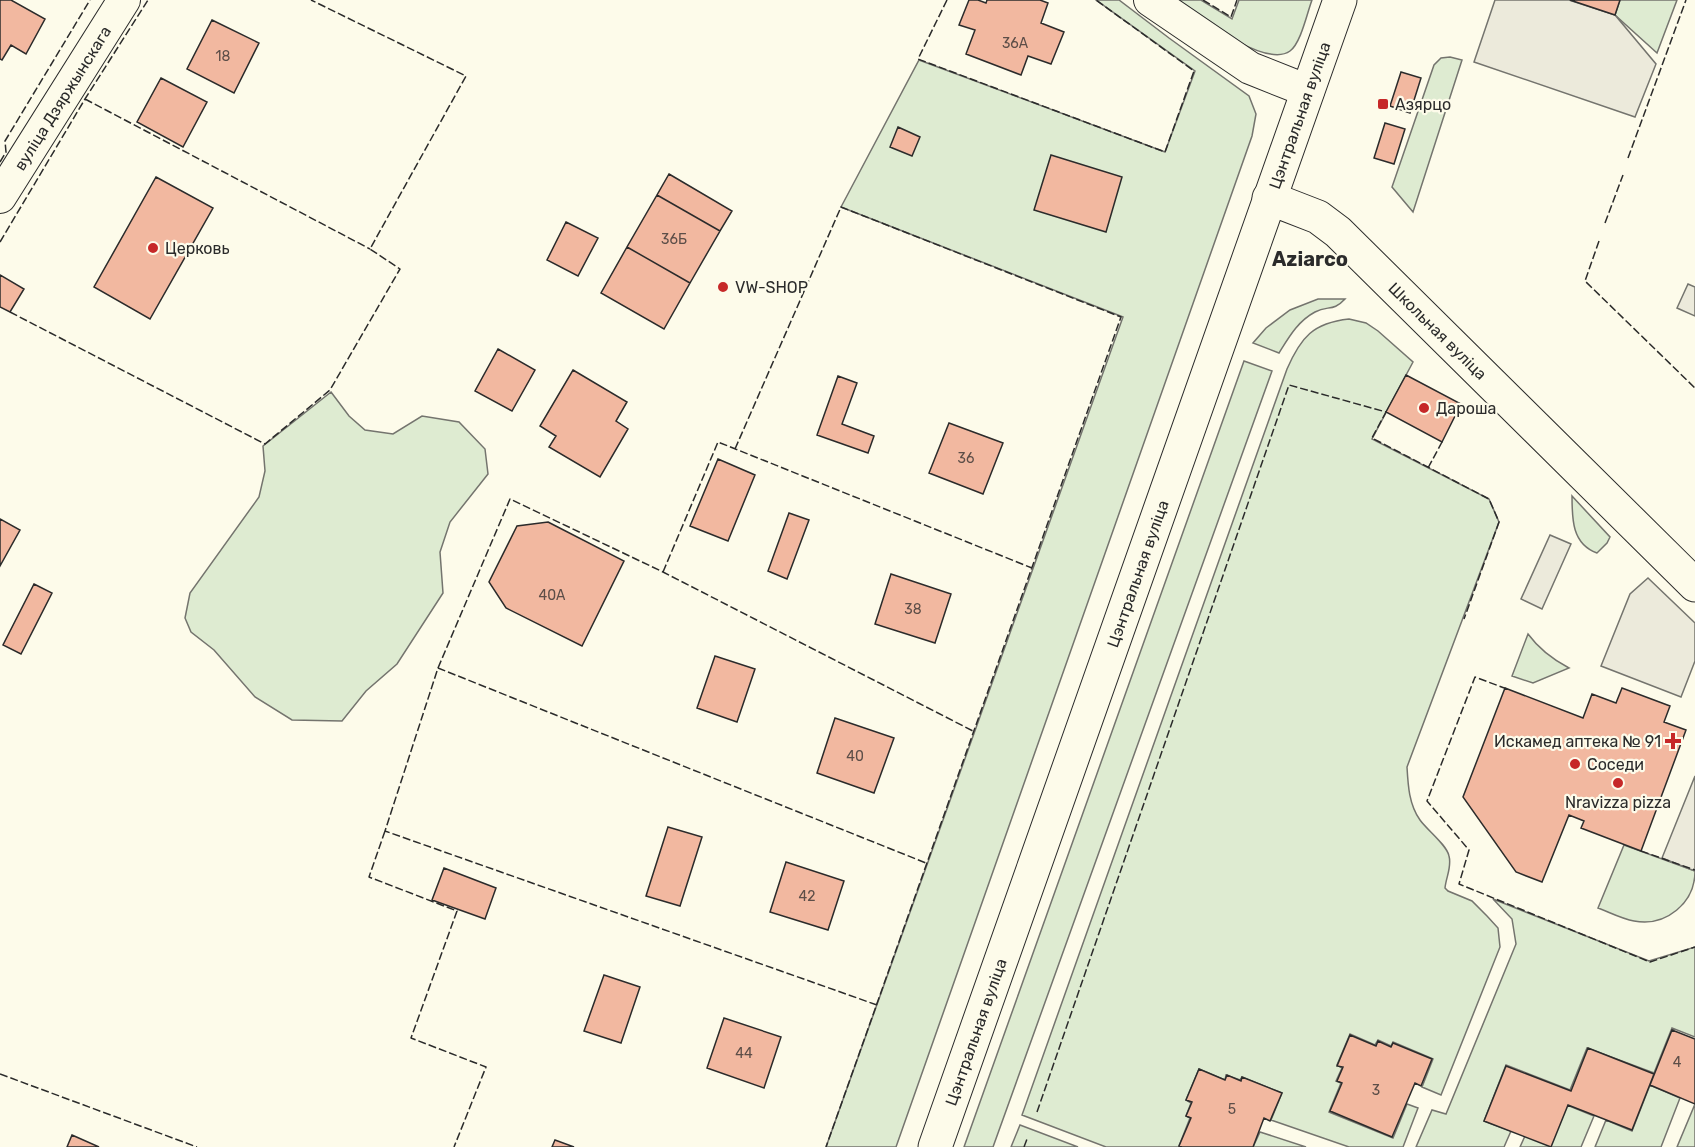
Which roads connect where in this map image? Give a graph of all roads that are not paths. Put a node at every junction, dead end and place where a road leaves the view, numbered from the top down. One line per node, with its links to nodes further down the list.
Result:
1 (124, 0): 5 (street, вуліца Дзяржынскага)
2 (1149, 0): 4 (street)
3 (1340, 0): 4 (main road, Цэнтральная вуліца)
4 (1308, 91): 6 (main road, Цэнтральная вуліца)
5 (0, 197)
6 (1269, 198): 7 (main road, Школьная вуліца); 8 (main road, Цэнтральная вуліца)
7 (1695, 585)
8 (936, 1147)

